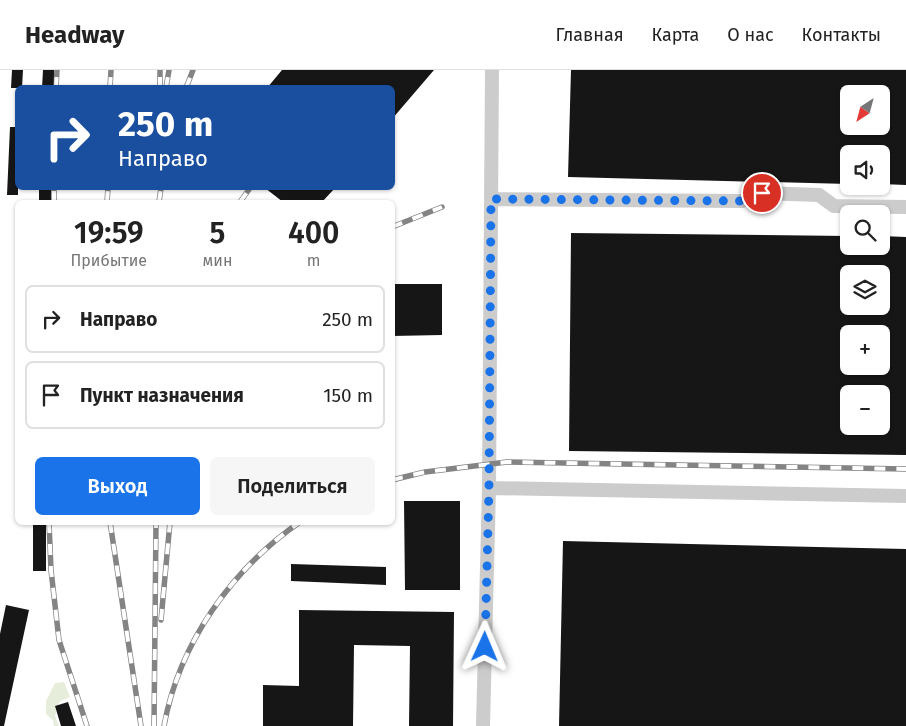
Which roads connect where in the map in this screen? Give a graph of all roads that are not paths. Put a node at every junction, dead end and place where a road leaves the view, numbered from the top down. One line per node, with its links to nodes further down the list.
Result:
1 (492, 70): 2 (street)
2 (491, 199): 3 (street); 4 (street)
3 (906, 208)
4 (489, 488): 5 (street); 6 (street)
5 (906, 496)
6 (483, 726)

